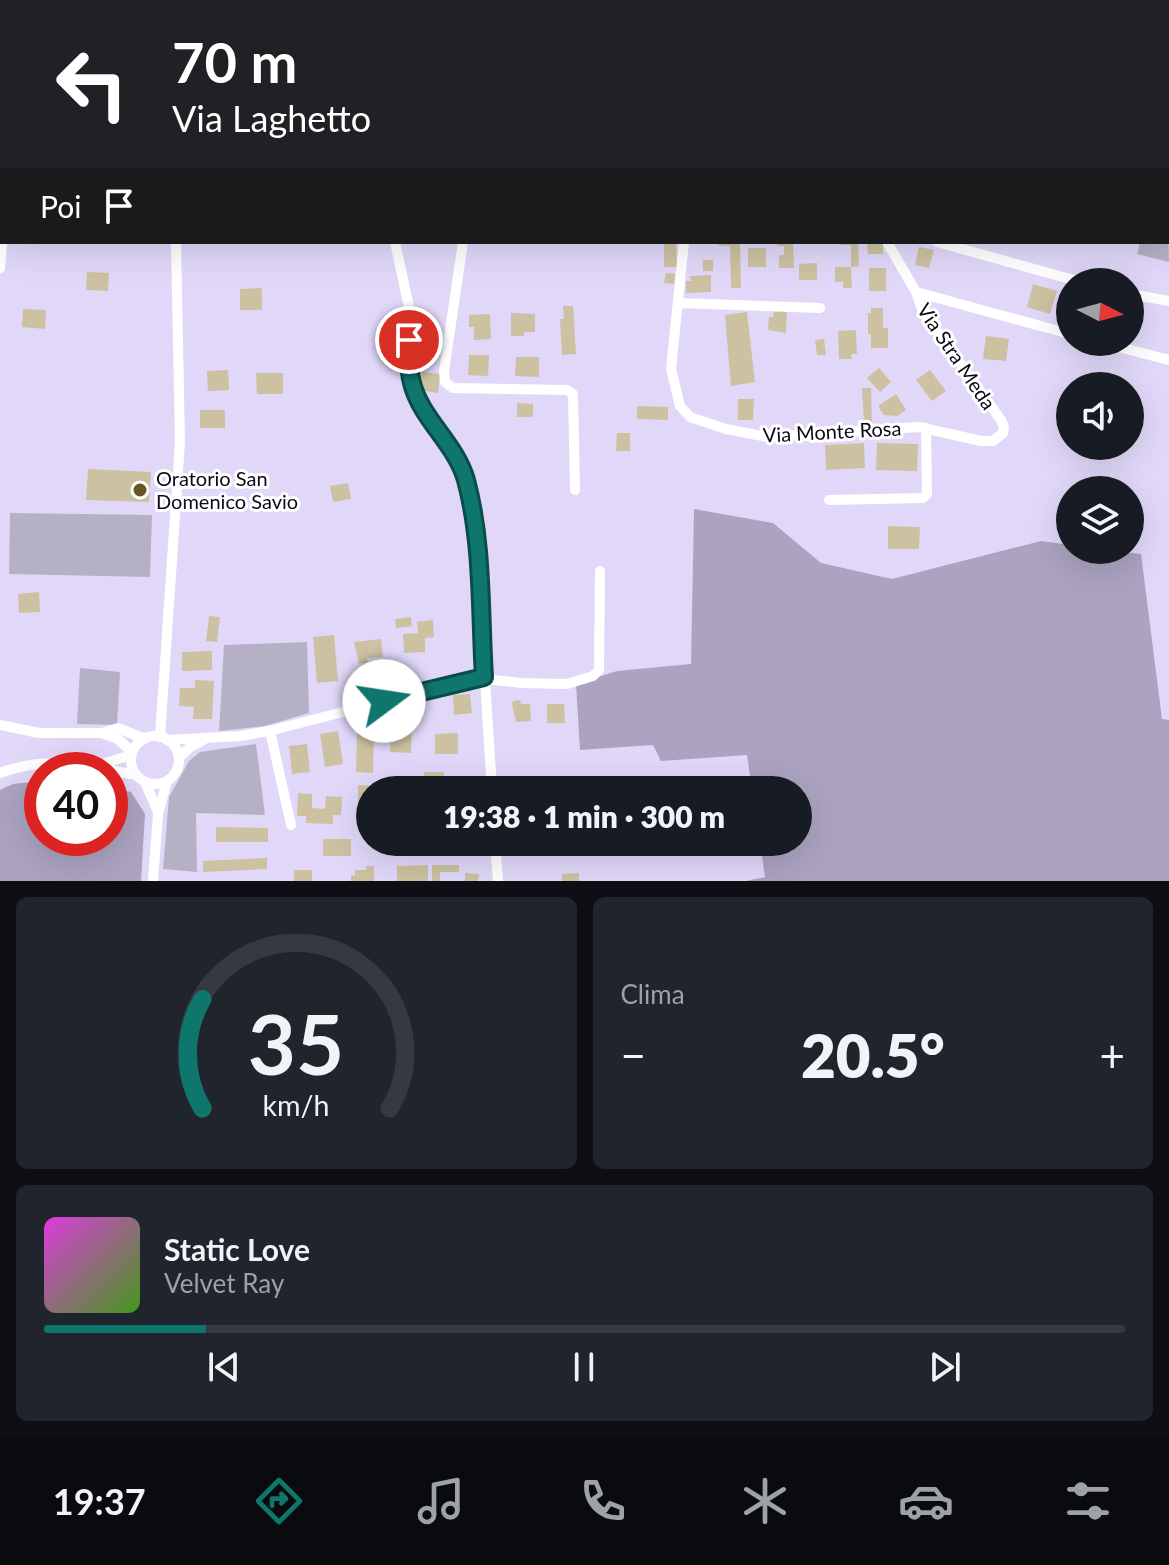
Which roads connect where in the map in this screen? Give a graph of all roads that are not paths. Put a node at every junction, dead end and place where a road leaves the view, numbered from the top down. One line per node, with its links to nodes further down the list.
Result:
1 (2, 244): 8 (street)
2 (176, 244): 27 (street)
3 (395, 244): 23 (street)
4 (463, 244): 20 (street)
5 (684, 244): 13 (street, Via Monte Rosa)
6 (888, 244): 10 (street, Via Stra Meda)
7 (944, 244): 9 (street)
8 (0, 268)
9 (1056, 275)
10 (916, 292): 15 (street); 18 (street, Via Stra Meda)
11 (1144, 297): 12 (street)
12 (1169, 301)
13 (678, 303): 14 (street); 19 (street, Via Monte Rosa)
14 (820, 308)
15 (1056, 330)
16 (1144, 354): 17 (street)
17 (1169, 360)
18 (1004, 427): 19 (street, Via Monte Rosa)
19 (926, 428): 21 (street)
20 (575, 490)
21 (829, 500)
22 (600, 571): 23 (street)
23 (484, 677): 25 (street); 36 (street)
24 (0, 725): 26 (street)
25 (270, 731): 28 (street); 40 (street)
26 (102, 733): 29 (street); 30 (street)
27 (163, 738): 28 (street); 29 (street); 32 (street)
28 (207, 738): 32 (street)
29 (145, 739): 30 (street)
30 (132, 754): 31 (street); 37 (street)
31 (128, 755)
32 (179, 758): 38 (street)
33 (24, 766): 34 (street)
34 (0, 773)
35 (128, 775): 37 (street)
36 (491, 776)
37 (141, 779): 38 (street); 39 (street)
38 (167, 781): 39 (street)
39 (158, 814): 42 (street)
40 (291, 825)
41 (496, 856): 43 (street)
42 (153, 881)
43 (498, 881)

